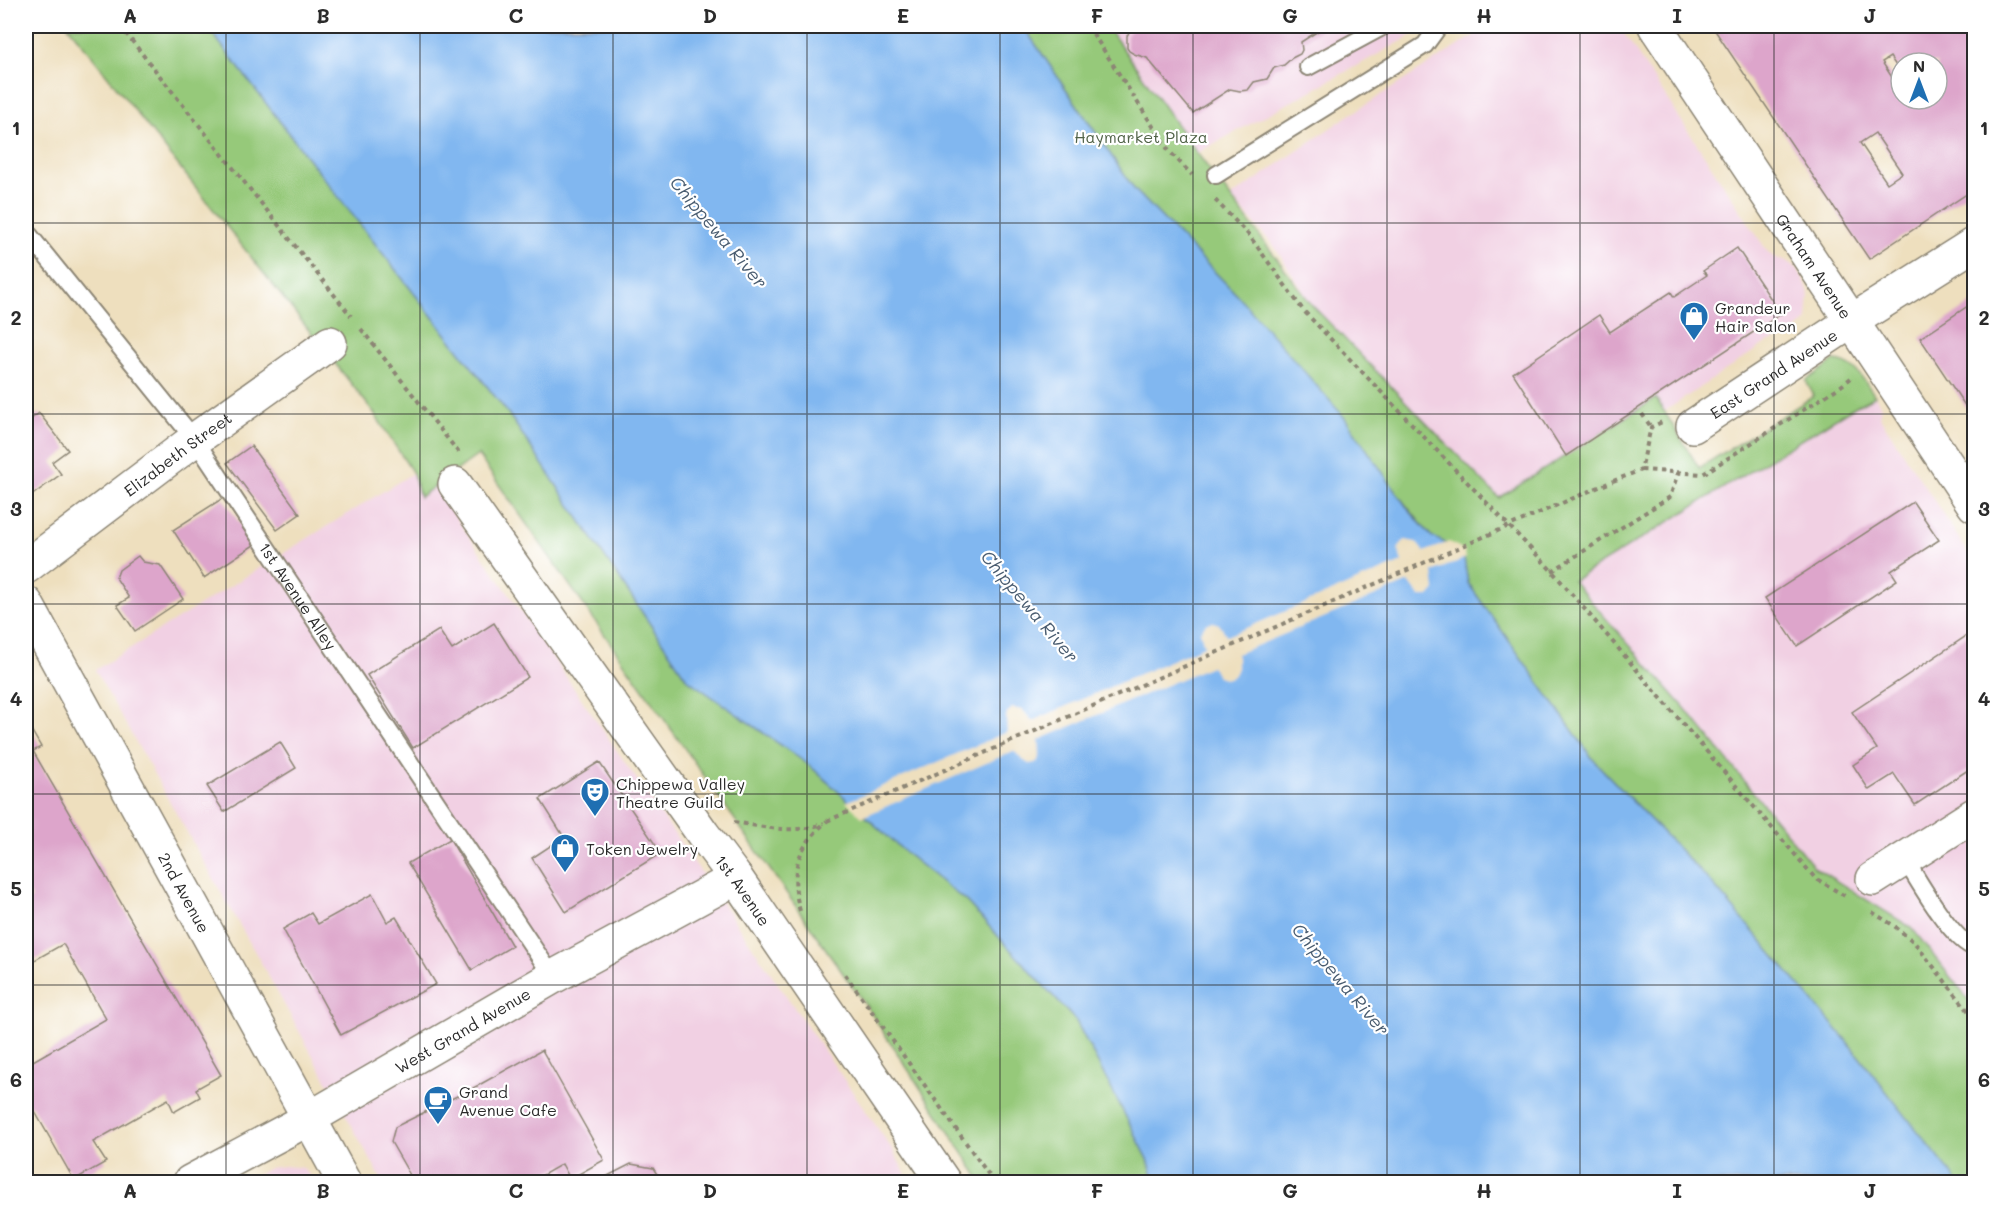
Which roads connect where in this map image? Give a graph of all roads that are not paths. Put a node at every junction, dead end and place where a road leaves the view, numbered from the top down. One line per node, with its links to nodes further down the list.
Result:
1 (1384, 26): 4 (lane)
2 (1439, 26): 5 (lane)
3 (1655, 26): 8 (street, Graham Avenue)
4 (1308, 67)
5 (1216, 175)
6 (26, 231): 11 (lane, 1st Avenue Alley)
7 (1974, 244): 8 (street, East Grand Avenue)
8 (1852, 321): 10 (street, East Grand Avenue); 13 (street, Graham Avenue)
9 (330, 343): 11 (street, Elizabeth Street)
10 (1693, 426)
11 (195, 440): 14 (street, Elizabeth Street); 21 (lane, 1st Avenue Alley)
12 (455, 483): 18 (street, 1st Avenue)
13 (1974, 505)
14 (26, 567)
15 (26, 603): 22 (street, 2nd Avenue)
16 (1974, 815): 17 (street)
17 (1905, 859): 19 (street); 20 (lane)
18 (736, 878): 21 (street, West Grand Avenue); 25 (street, 1st Avenue)
19 (1864, 896)
20 (1974, 947)
21 (553, 977): 22 (street, West Grand Avenue)
22 (310, 1118): 23 (street, West Grand Avenue); 24 (street, 2nd Avenue)
23 (190, 1182)
24 (344, 1182)
25 (944, 1182)

